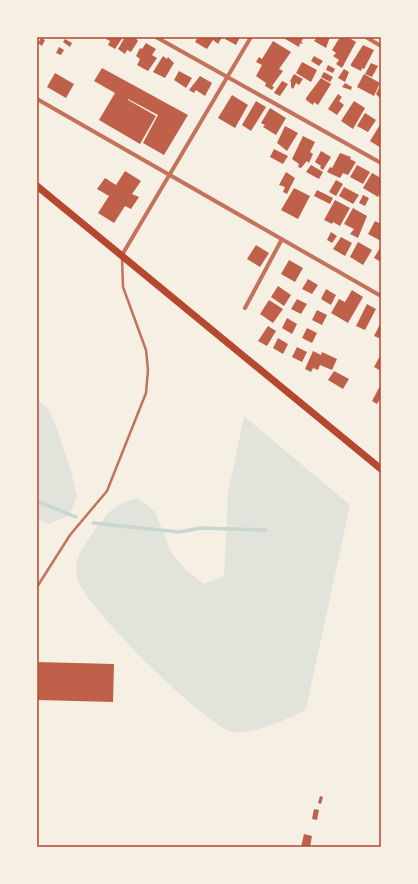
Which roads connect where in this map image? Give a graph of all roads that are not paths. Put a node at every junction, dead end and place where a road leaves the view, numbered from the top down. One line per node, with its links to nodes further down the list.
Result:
1 (156, 37): 5 (street)
2 (251, 37): 5 (street)
3 (366, 37): 4 (street)
4 (381, 46)
5 (227, 77): 7 (street); 8 (street)
6 (37, 99): 8 (street)
7 (381, 163)
8 (169, 175): 10 (street); 11 (street)
9 (37, 186): 11 (main road)
10 (282, 239): 12 (street); 13 (street)
11 (122, 256): 14 (main road); 15 (lane)
12 (381, 296)
13 (245, 308)
14 (381, 469)
15 (37, 587)

